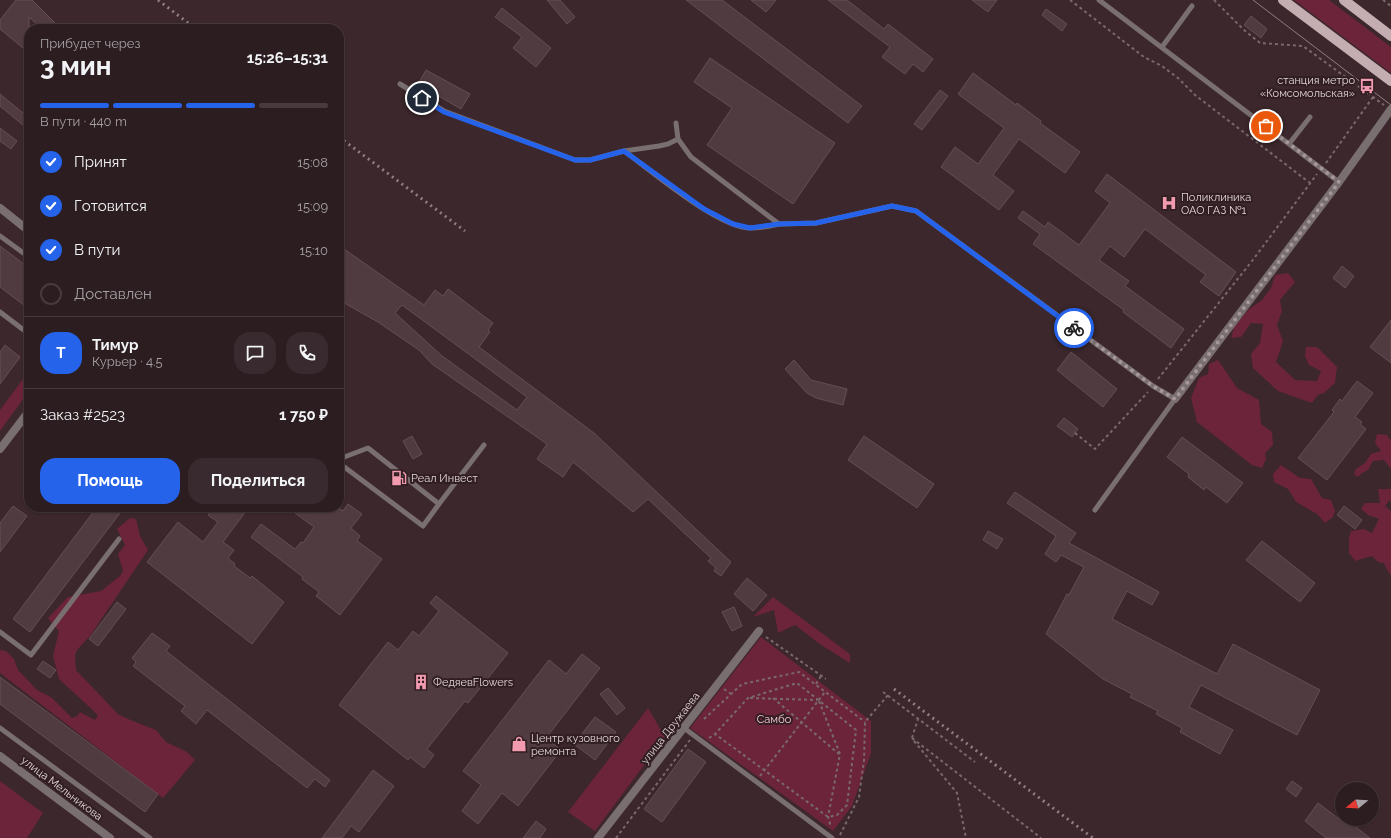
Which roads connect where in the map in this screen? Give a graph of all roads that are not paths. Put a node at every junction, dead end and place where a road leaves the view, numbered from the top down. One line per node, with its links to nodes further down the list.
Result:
1 (1099, 0): 6 (lane)
2 (1283, 0): 7 (main road)
3 (1344, 0): 5 (main road)
4 (1192, 6): 6 (lane)
5 (1391, 36)
6 (1162, 47): 13 (lane)
7 (1391, 81)
8 (400, 84): 14 (lane)
9 (1391, 110): 15 (street)
10 (1310, 117): 13 (lane)
11 (676, 123): 12 (lane)
12 (678, 138): 14 (lane); 17 (lane)
13 (1289, 144): 15 (lane)
14 (624, 151): 17 (lane)
15 (1339, 182): 23 (street)
16 (0, 208): 18 (street)
17 (779, 224): 23 (lane)
18 (24, 227)
19 (0, 236): 20 (lane)
20 (24, 254)
21 (0, 312): 22 (lane)
22 (24, 330)
23 (1175, 399): 30 (lane)
24 (24, 418): 26 (street)
25 (484, 445): 29 (lane)
26 (0, 449)
27 (344, 457): 29 (lane)
28 (344, 467): 29 (lane)
29 (439, 504)
30 (1096, 510)
31 (119, 539): 33 (lane)
32 (759, 631): 35 (street, улица Дружаева)
33 (0, 632)
34 (0, 728): 38 (lane)
35 (684, 728): 39 (street, улица Дружаева); 40 (lane)
36 (0, 756): 37 (street, улица Мельникова)
37 (110, 838)
38 (150, 838)
39 (598, 838)
40 (832, 838)

